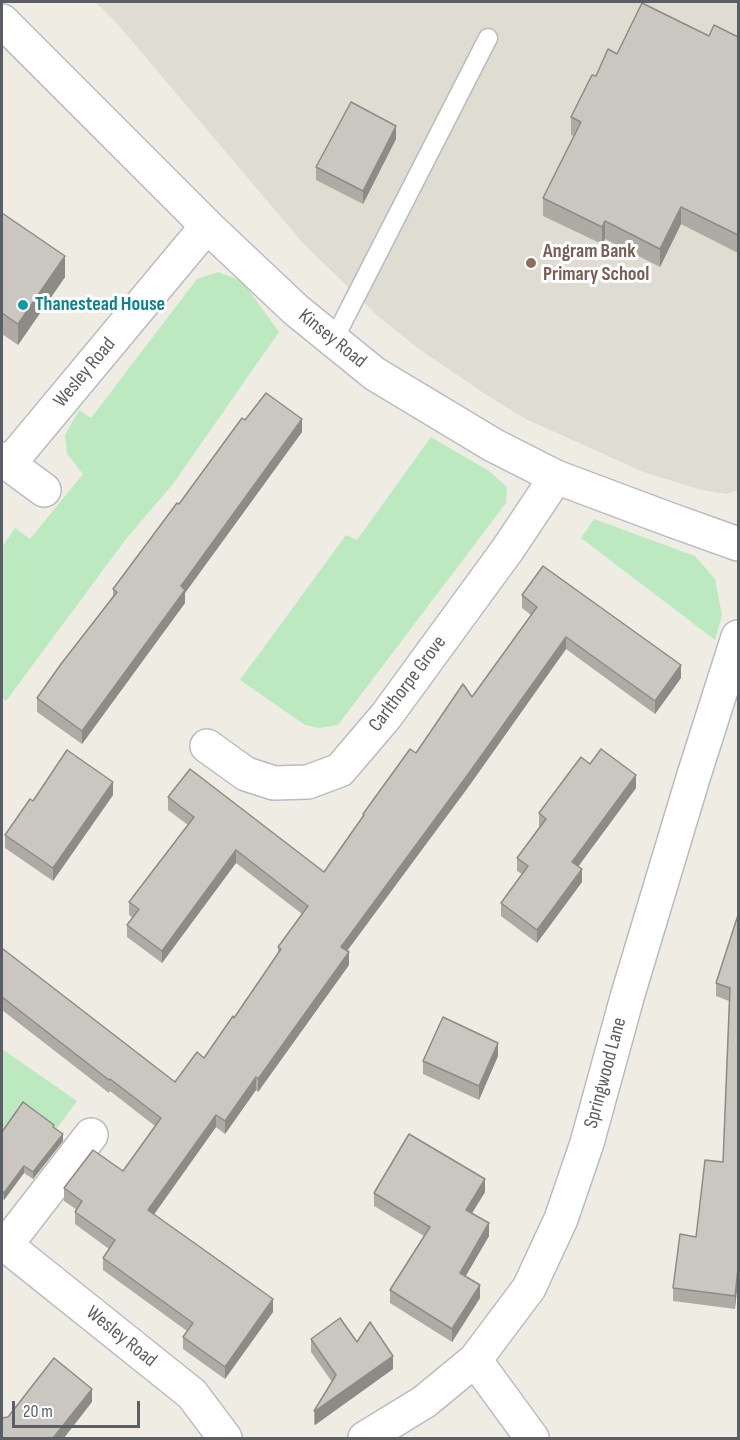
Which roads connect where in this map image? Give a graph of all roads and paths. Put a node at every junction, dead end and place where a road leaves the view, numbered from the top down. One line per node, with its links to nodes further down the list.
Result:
1 (2, 21): 3 (street, Kinsey Road)
2 (488, 38): 4 (lane)
3 (207, 226): 4 (street, Kinsey Road); 5 (street, Wesley Road)
4 (333, 341): 6 (street, Kinsey Road)
5 (5, 461): 7 (street, Wesley Road)
6 (556, 477): 8 (street, Kinsey Road); 10 (street, Carlthorpe Grove)
7 (44, 490)
8 (738, 544)
9 (738, 637): 13 (street, Springwood Lane)
10 (207, 746)
11 (91, 1135): 12 (street, Wesley Road)
12 (4, 1244): 14 (street, Wesley Road)
13 (476, 1360): 15 (street, Springwood Lane); 16 (street)
14 (225, 1438)
15 (365, 1438)
16 (532, 1438)

